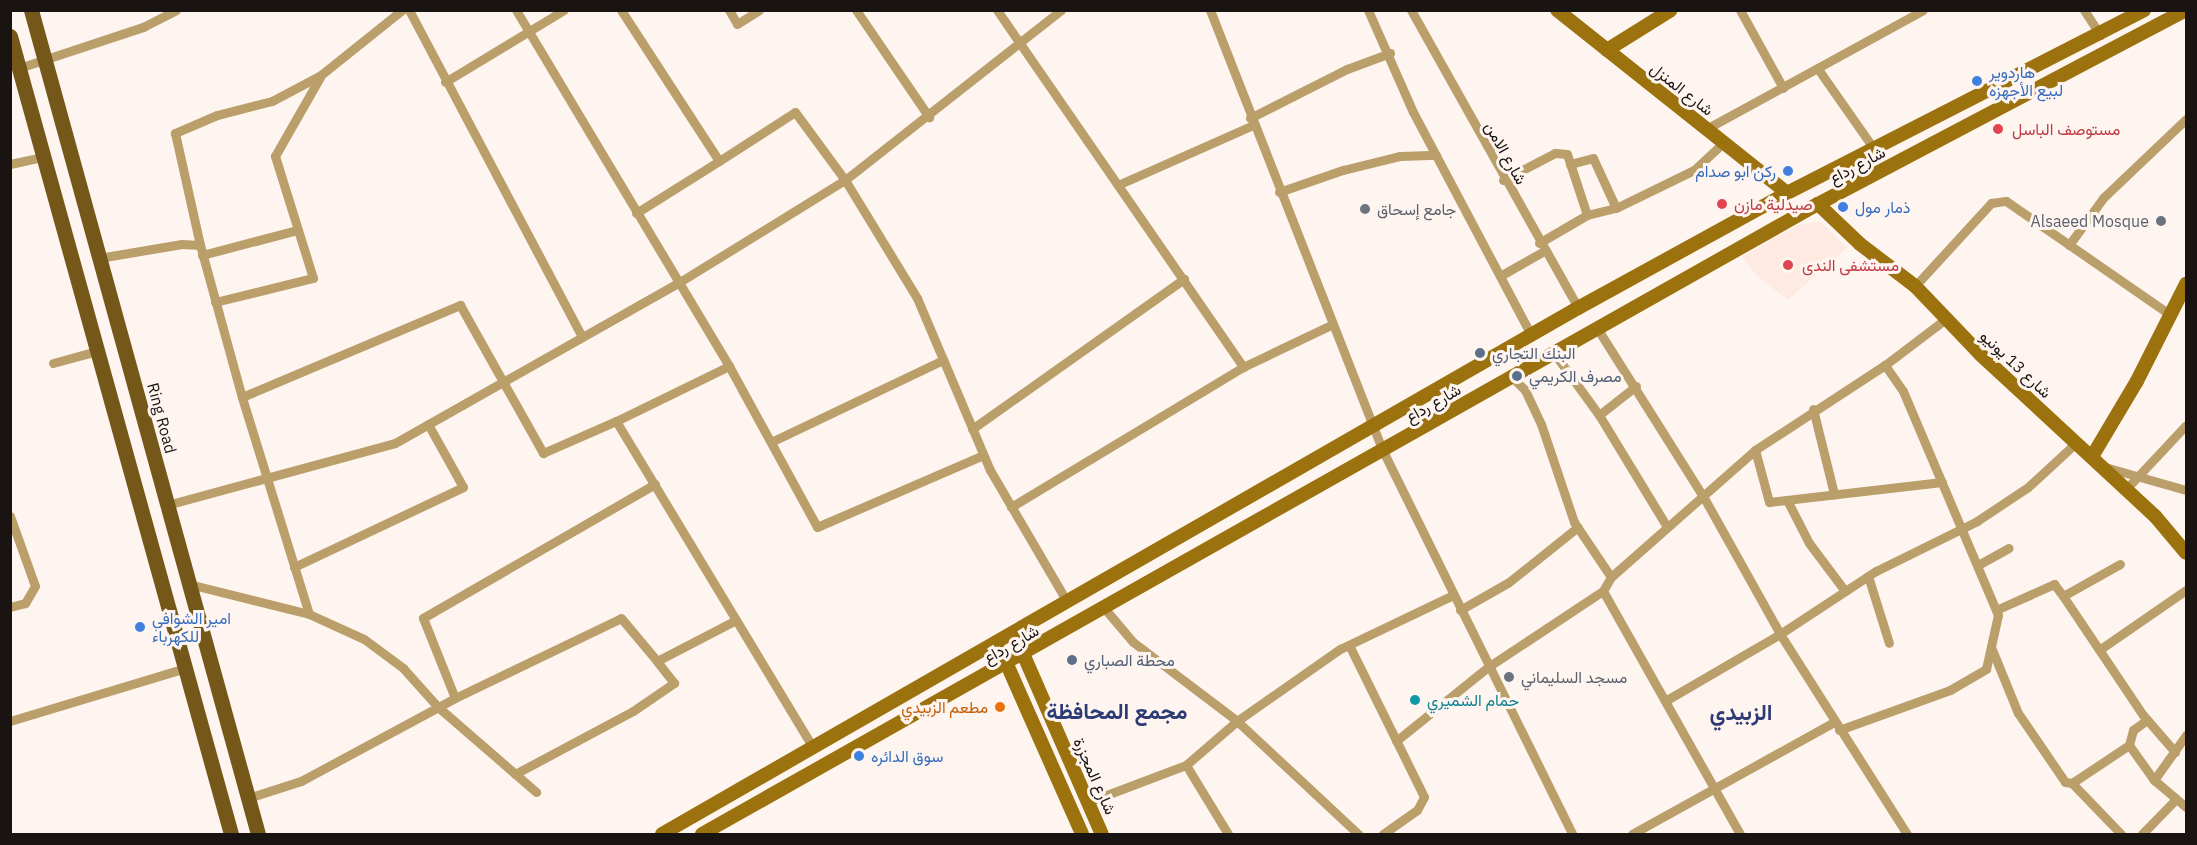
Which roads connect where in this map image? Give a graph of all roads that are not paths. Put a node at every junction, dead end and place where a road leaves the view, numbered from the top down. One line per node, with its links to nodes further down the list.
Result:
1 (31, 10): 29 (main road, Ring Road)
2 (176, 10): 29 (street)
3 (402, 10): 32 (street)
4 (409, 10): 33 (street)
5 (516, 10): 23 (street)
6 (564, 10): 23 (street)
7 (621, 10): 43 (street)
8 (729, 10): 9 (street)
9 (759, 10)
10 (856, 10): 35 (street)
11 (997, 10): 26 (street)
12 (1061, 10): 26 (street)
13 (1368, 10): 28 (street)
14 (1411, 10): 47 (street, شارع الامن)
15 (1557, 10): 27 (main road, شارع المنزل)
16 (1671, 10): 27 (main road)
17 (1740, 10): 34 (street)
18 (1923, 10): 31 (street)
19 (2084, 10): 24 (street)
20 (2144, 10): 24 (main road, شارع رداع)
21 (2186, 10): 51 (main road, شارع رداع)
22 (1213, 11): 37 (street)
23 (530, 31): 33 (street); 53 (street)
24 (2100, 35): 40 (main road, شارع رداع)
25 (10, 36): 30 (main road)
26 (1021, 44): 35 (street); 48 (street)
27 (1607, 50): 38 (main road, شارع المنزل)
28 (1390, 53): 37 (street); 41 (street)
29 (45, 60): 30 (street); 59 (main road, Ring Road)
30 (19, 68): 42 (main road)
31 (1818, 69): 34 (street); 40 (street)
32 (321, 75): 55 (street); 58 (street)
33 (446, 82): 73 (street)
34 (1783, 88): 38 (street)
35 (929, 117): 46 (street)
36 (2187, 119): 56 (street)
37 (1252, 121): 48 (street); 49 (street)
38 (1706, 129): 39 (main road, شارع المنزل)
39 (1723, 143): 50 (main road, شارع المنزل); 52 (street)
40 (1874, 149): 50 (main road, شارع رداع)
41 (1436, 155): 49 (street); 60 (street)
42 (44, 157): 44 (street); 74 (main road)
43 (719, 161): 46 (street); 53 (street)
44 (10, 164)
45 (1570, 164): 47 (street); 52 (street); 54 (street)
46 (845, 180): 62 (street); 76 (street)
47 (1503, 180): 57 (street, شارع الامن)
48 (1120, 184): 61 (street)
49 (1279, 192): 69 (street)
50 (1786, 193): 66 (main road, شارع رداع)
51 (1818, 204): 64 (main road, شارع 13 يونيو); 70 (main road, شارع رداع)
52 (1616, 208): 54 (street)
53 (636, 213): 62 (street)
54 (1587, 215): 57 (street)
55 (297, 230): 58 (street); 65 (street)
56 (2069, 245): 64 (street); 67 (street)
57 (1541, 247): 60 (street); 66 (street, شارع الامن)
58 (201, 250): 59 (street); 65 (street)
59 (99, 258): 72 (main road, Ring Road)
60 (1500, 276): 71 (street)
61 (1184, 279): 80 (street); 91 (street)
62 (678, 283): 73 (street); 79 (street)
63 (2187, 284): 67 (main road)
64 (1916, 286): 68 (main road, شارع 13 يونيو)
65 (215, 302): 84 (street)
66 (1578, 308): 71 (main road, شارع رداع)
67 (2169, 314): 97 (main road)
68 (1947, 318): 78 (street); 93 (main road, شارع 13 يونيو)
69 (1331, 326): 80 (street); 90 (street)
70 (1597, 328): 75 (main road, شارع رداع); 83 (street)
71 (1531, 335): 90 (main road, شارع رداع)
72 (121, 336): 74 (main road); 108 (main road, Ring Road)
73 (582, 337): 82 (street)
74 (96, 346): 77 (street); 145 (main road)
75 (1554, 353): 81 (main road, شارع رداع); 86 (street)
76 (943, 360): 91 (street); 92 (street)
77 (53, 363)
78 (1886, 365): 85 (street); 101 (street)
79 (729, 366): 87 (street); 92 (street)
80 (1243, 367): 109 (street)
81 (1512, 377): 95 (main road, شارع رداع); 112 (street)
82 (501, 383): 84 (street); 87 (street); 88 (street)
83 (1636, 386): 86 (street); 106 (street)
84 (242, 397): 100 (street)
85 (1813, 409): 94 (street); 105 (street)
86 (1599, 415): 111 (street)
87 (616, 421): 102 (street)
88 (428, 424): 100 (street); 118 (street)
89 (2187, 425): 99 (street)
90 (1372, 426): 95 (street); 127 (main road, شارع رداع)
91 (972, 429): 96 (street)
92 (771, 442): 96 (street)
93 (2077, 442): 97 (main road, شارع 13 يونيو); 113 (street)
94 (1755, 450): 106 (street); 107 (street)
95 (1383, 451): 125 (street); 129 (main road, شارع رداع)
96 (983, 455): 109 (street)
97 (2093, 455): 98 (main road, شارع 13 يونيو)
98 (2106, 467): 99 (street); 103 (main road, شارع 13 يونيو)
99 (2137, 476): 103 (street); 104 (street)
100 (265, 481): 108 (street); 118 (street)
101 (1942, 482): 105 (street); 113 (street)
102 (655, 484): 133 (street); 146 (street)
103 (2127, 488): 115 (main road, شارع 13 يونيو)
104 (2187, 490)
105 (1834, 494): 107 (street)
106 (1703, 496): 111 (street); 135 (street)
107 (1787, 500): 124 (street)
108 (167, 505): 121 (main road, Ring Road)
109 (1011, 507): 127 (street)
110 (10, 516): 128 (street)
111 (1666, 525): 120 (street)
112 (1578, 527): 120 (street); 130 (street)
113 (1963, 528): 117 (street); 119 (street)
114 (2009, 548): 117 (street)
115 (2187, 553)
116 (2120, 564): 126 (street)
117 (1978, 565): 131 (street)
118 (294, 567): 132 (street)
119 (1868, 576): 124 (street); 137 (street)
120 (1611, 577): 123 (street)
121 (189, 584): 132 (street); 164 (main road, Ring Road)
122 (2187, 590): 140 (street)
123 (1603, 591): 144 (street); 147 (street)
124 (1845, 591): 135 (street)
125 (1453, 596): 130 (street); 138 (street)
126 (2063, 596): 131 (street); 140 (street)
127 (1067, 602): 134 (main road, شارع رداع)
128 (10, 607)
129 (1105, 609): 141 (main road, شارع رداع); 151 (street)
130 (1460, 610): 144 (street)
131 (1996, 610): 139 (street)
132 (309, 614): 148 (street)
133 (736, 620): 142 (street); 156 (street)
134 (1014, 633): 136 (main road, شارع رداع); 141 (main road, شارع المجزرة)
135 (1780, 634): 147 (street); 152 (street)
136 (997, 642): 143 (main road); 156 (main road, شارع رداع)
137 (1889, 643)
138 (1349, 645): 151 (street); 154 (street)
139 (1991, 646): 152 (street); 161 (street)
140 (2099, 650): 149 (street)
141 (1024, 656): 143 (main road, شارع رداع); 166 (main road, شارع المجزرة)
142 (657, 661): 146 (street); 159 (street)
143 (1008, 665): 171 (main road, شارع رداع); 172 (main road)
144 (1488, 667): 154 (street); 177 (street)
145 (185, 668): 150 (street); 168 (main road)
146 (455, 698): 148 (street)
147 (1665, 701): 162 (street)
148 (438, 707): 159 (street); 164 (street)
149 (2147, 720): 155 (street); 157 (street)
150 (10, 721)
151 (1237, 721): 158 (street); 175 (street)
152 (1836, 726): 162 (street); 180 (street)
153 (2187, 735): 157 (street)
154 (1396, 741): 176 (street)
155 (2128, 746): 160 (street); 161 (street)
156 (813, 748): 170 (main road, شارع رداع)
157 (2175, 752): 160 (street)
158 (1186, 765): 166 (street); 174 (street)
159 (515, 774): 163 (street)
160 (2154, 780): 165 (street)
161 (2072, 783): 181 (street)
162 (1714, 791): 178 (street); 179 (street)
163 (536, 792)
164 (248, 798): 169 (main road, Ring Road)
165 (2176, 799): 167 (street); 182 (street)
166 (1088, 802): 173 (main road, شارع المجزرة)
167 (2187, 807)
168 (231, 834)
169 (258, 834)
170 (662, 834)
171 (702, 834)
172 (1082, 834)
173 (1102, 834)
174 (1227, 834)
175 (1358, 834)
176 (1383, 834)
177 (1572, 834)
178 (1632, 834)
179 (1740, 834)
180 (1907, 834)
181 (2121, 834)
182 (2142, 834)

